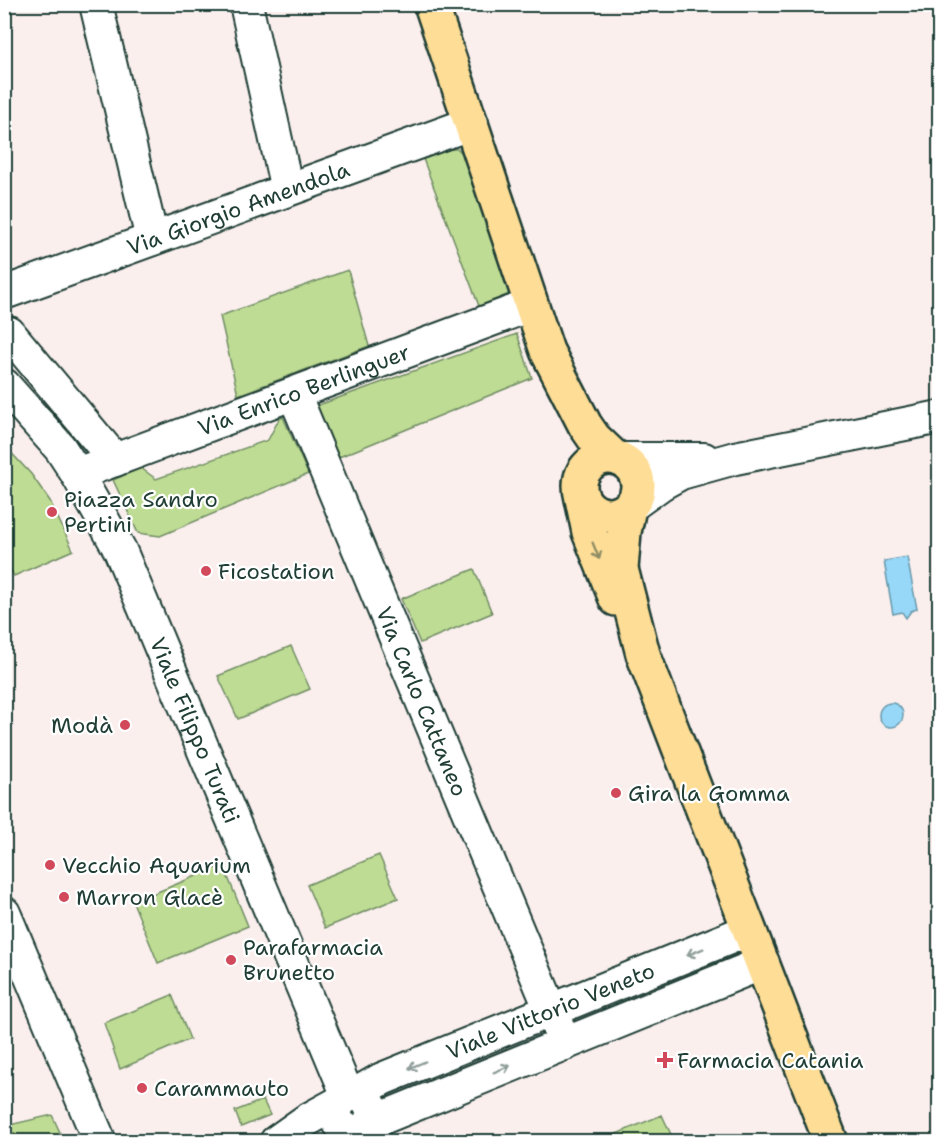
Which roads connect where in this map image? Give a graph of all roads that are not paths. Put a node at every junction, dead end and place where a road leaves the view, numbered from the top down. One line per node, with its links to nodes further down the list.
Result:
1 (96, 4): 6 (street)
2 (246, 4): 5 (street)
3 (431, 4): 4 (main road)
4 (472, 123): 5 (street, Via Giorgio Amendola); 8 (main road)
5 (287, 190): 6 (street, Via Giorgio Amendola)
6 (152, 239): 7 (street, Via Giorgio Amendola)
7 (4, 293)
8 (531, 305): 10 (main road); 12 (street, Via Enrico Berlinguer)
9 (4, 333): 16 (street)
10 (547, 351): 14 (main road); 18 (main road)
11 (4, 385): 17 (street, Viale Filippo Turati)
12 (294, 394): 16 (street, Via Enrico Berlinguer); 24 (street, Via Carlo Cattaneo)
13 (939, 417): 15 (street)
14 (616, 458): 15 (street); 18 (main road); 19 (main road)
15 (735, 458): 19 (street)
16 (115, 460): 17 (street, Via Enrico Berlinguer)
17 (77, 474): 26 (street, Viale Filippo Turati)
18 (582, 484): 19 (main road); 20 (main road, one-way to 20)
19 (630, 506): 20 (main road)
20 (643, 654): 22 (main road)
21 (4, 913): 28 (street)
22 (749, 930): 23 (main road); 24 (street, Viale Vittorio Veneto, one-way to 24)
23 (763, 963): 25 (street, Viale Vittorio Veneto); 30 (main road)
24 (551, 1009): 25 (street, Via Carlo Cattaneo); 26 (street, Viale Vittorio Veneto, one-way to 26)
25 (565, 1044): 27 (street, Viale Vittorio Veneto, one-way to 25)
26 (347, 1097): 27 (street, Viale Filippo Turati); 29 (street, Viale Vittorio Veneto)
27 (362, 1133)
28 (100, 1142)
29 (276, 1142)
30 (831, 1142)

